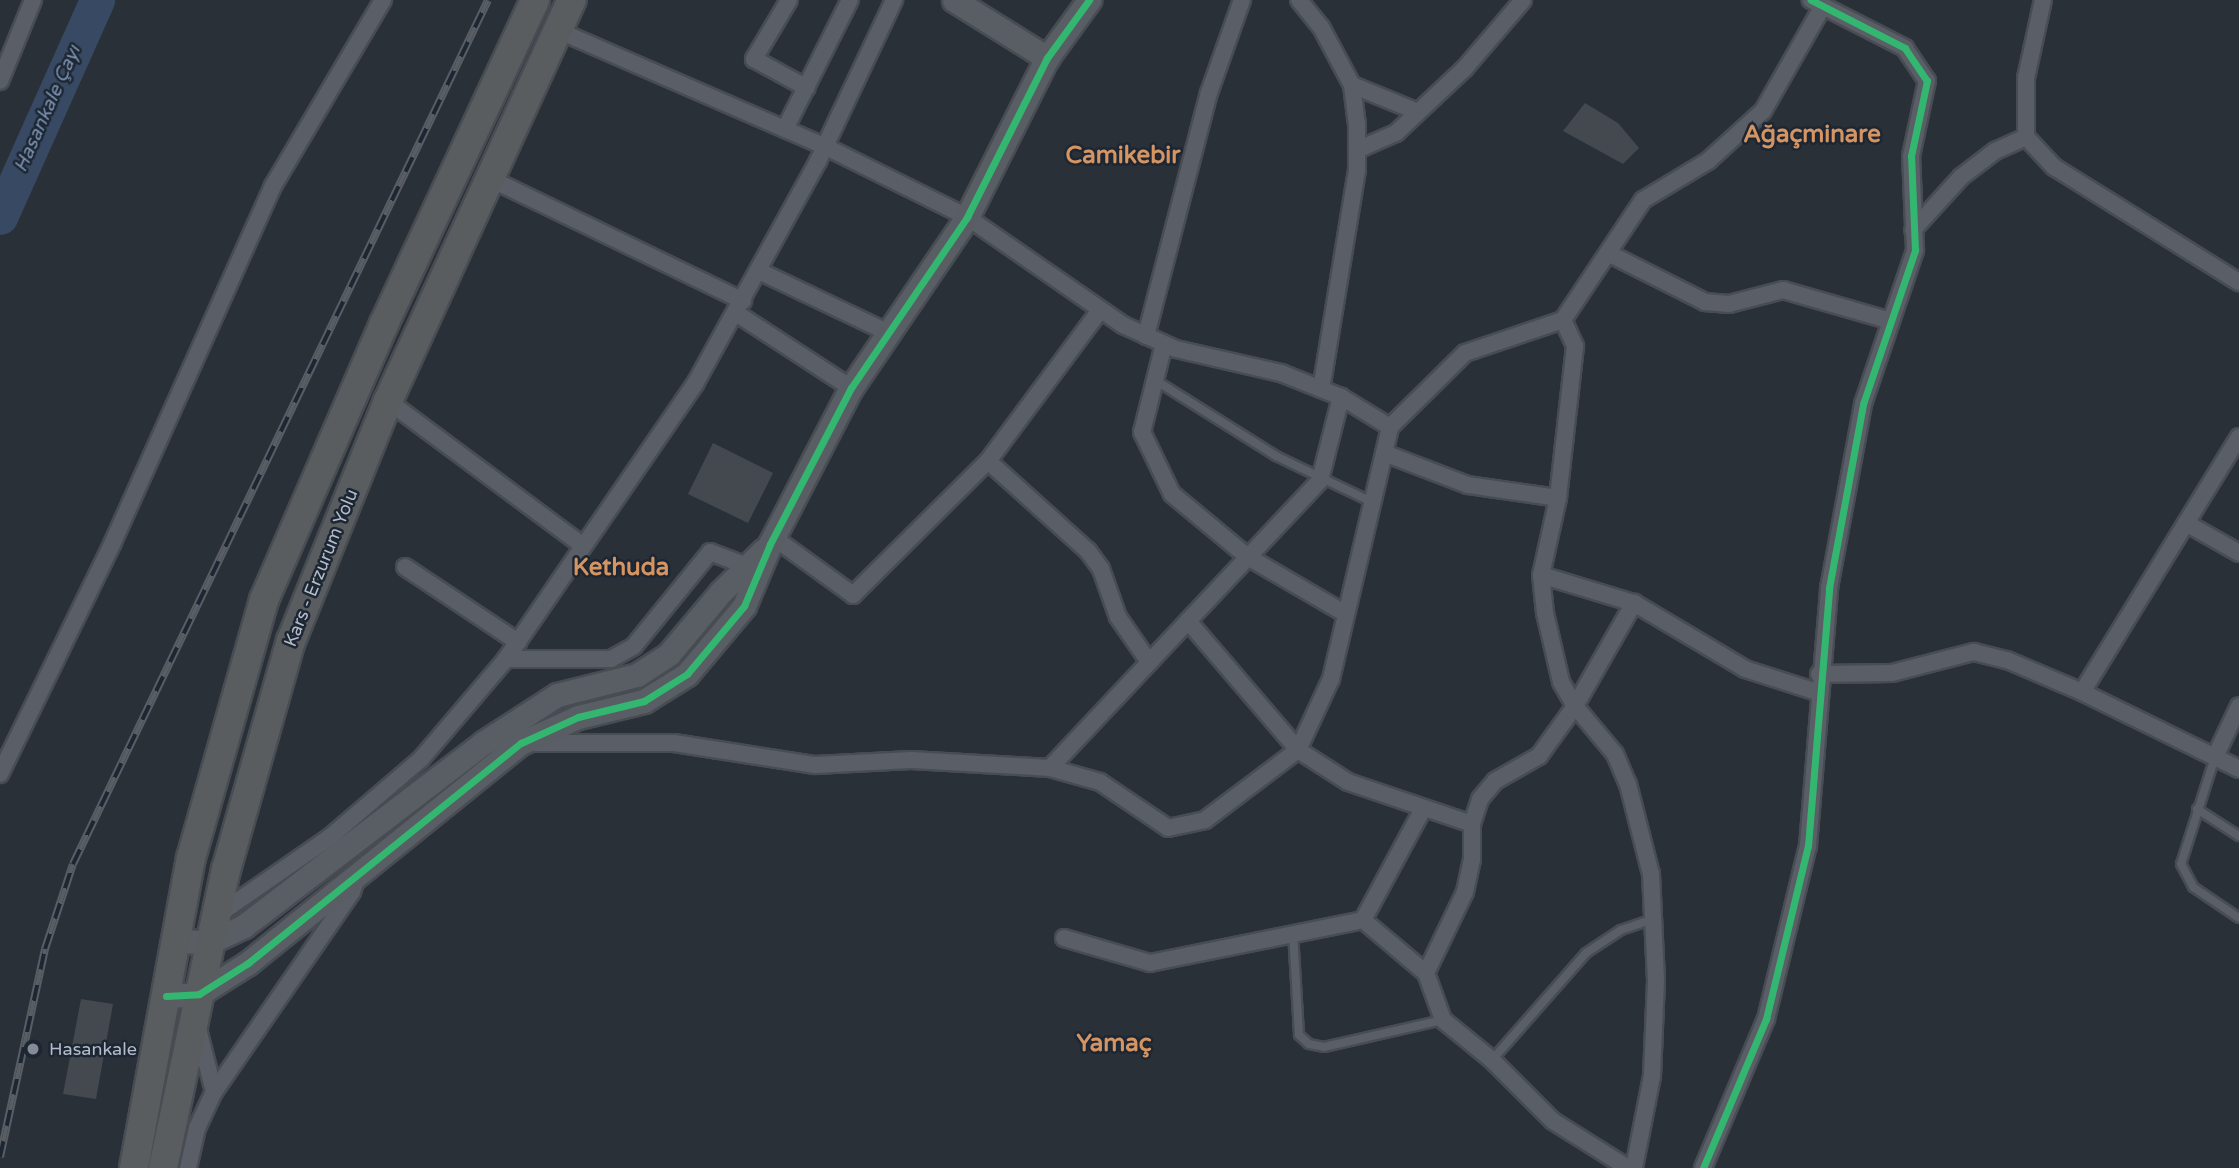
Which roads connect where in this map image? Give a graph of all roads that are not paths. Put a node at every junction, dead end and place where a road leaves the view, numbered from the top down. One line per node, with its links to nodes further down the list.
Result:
1 (33, 0): 17 (street)
2 (383, 0): 74 (street)
3 (535, 0): 86 (highway)
4 (572, 0): 15 (highway, Kars - Erzurum Yolu)
5 (789, 0): 19 (street)
6 (850, 0): 19 (street)
7 (894, 0): 23 (street)
8 (954, 0): 16 (street)
9 (1088, 0): 16 (street)
10 (1242, 0): 36 (street)
11 (1299, 0): 18 (street)
12 (1523, 0): 20 (street)
13 (2043, 0): 22 (street)
14 (1817, 3): 27 (street); 28 (street)
15 (557, 30): 21 (street); 25 (highway, Kars - Erzurum Yolu)
16 (1047, 58): 26 (street)
17 (0, 81)
18 (1352, 85): 20 (street); 24 (street)
19 (807, 88): 21 (street)
20 (1418, 112): 24 (street)
21 (785, 129): 23 (street)
22 (2026, 137): 27 (street); 30 (street)
23 (824, 146): 26 (street); 29 (street)
24 (1357, 150): 40 (street)
25 (491, 179): 31 (street); 42 (highway, Kars - Erzurum Yolu)
26 (967, 217): 32 (street); 35 (street)
27 (1913, 230): 34 (street)
28 (1608, 253): 33 (street); 34 (street)
29 (759, 271): 31 (street); 35 (street)
30 (2239, 282)
31 (739, 307): 39 (street); 52 (street)
32 (1100, 310): 36 (street); 46 (street)
33 (1563, 320): 43 (street); 48 (street)
34 (1891, 321): 64 (street)
35 (888, 332): 39 (street)
36 (1146, 336): 37 (street)
37 (1164, 344): 38 (street); 40 (street)
38 (1155, 380): 47 (lane); 54 (street)
39 (851, 388): 51 (street)
40 (1321, 389): 41 (street)
41 (1342, 397): 43 (street); 47 (street)
42 (388, 401): 52 (street); 83 (highway, Kars - Erzurum Yolu)
43 (1390, 427): 45 (street)
44 (2239, 437): 50 (street)
45 (1384, 453): 48 (street); 49 (street)
46 (988, 461): 51 (street); 63 (street)
47 (1320, 480): 49 (lane); 54 (street)
48 (1559, 498): 57 (street)
49 (1372, 502): 59 (street)
50 (2186, 523): 53 (street); 66 (street)
51 (772, 540): 56 (street); 69 (street)
52 (583, 547): 61 (street)
53 (2239, 553)
54 (1248, 557): 59 (street); 60 (street)
55 (405, 566): 61 (street)
56 (747, 566): 62 (street); 83 (street)
57 (1541, 575): 58 (street); 67 (street)
58 (1634, 603): 65 (street); 67 (street)
59 (1346, 614): 70 (street)
60 (1188, 621): 63 (street); 70 (street)
61 (518, 642): 62 (street)
62 (506, 659): 83 (street)
63 (1149, 662): 72 (street)
64 (1819, 674): 65 (street); 66 (street)
65 (1817, 692): 98 (street)
66 (2082, 692): 71 (street)
67 (1575, 706): 77 (street); 81 (street)
68 (2239, 706): 71 (street)
69 (521, 743): 72 (street); 79 (street)
70 (1298, 750): 72 (street); 76 (street)
71 (2215, 757): 73 (street); 75 (lane)
72 (1050, 768)
73 (2239, 769)
74 (0, 774)
75 (2197, 808): 78 (lane); 80 (lane)
76 (1423, 809): 77 (street); 82 (street)
77 (1472, 824): 87 (street)
78 (2239, 836)
79 (358, 871): 89 (street); 92 (street)
80 (2239, 918)
81 (1653, 919): 91 (lane); 97 (street)
82 (1363, 920): 84 (street); 87 (street)
83 (213, 929): 86 (street); 89 (highway, Kars - Erzurum Yolu)
84 (1293, 933): 85 (street); 90 (lane)
85 (1064, 938)
86 (175, 941): 88 (highway)
87 (1426, 973): 90 (street)
88 (166, 996): 89 (street); 93 (highway)
89 (197, 1003): 92 (street); 94 (highway, Kars - Erzurum Yolu)
90 (1443, 1020): 91 (street)
91 (1492, 1060): 96 (street)
92 (214, 1092): 95 (street)
93 (134, 1168)
94 (163, 1168)
95 (188, 1168)
96 (1628, 1168)
97 (1634, 1168)
98 (1703, 1168)

